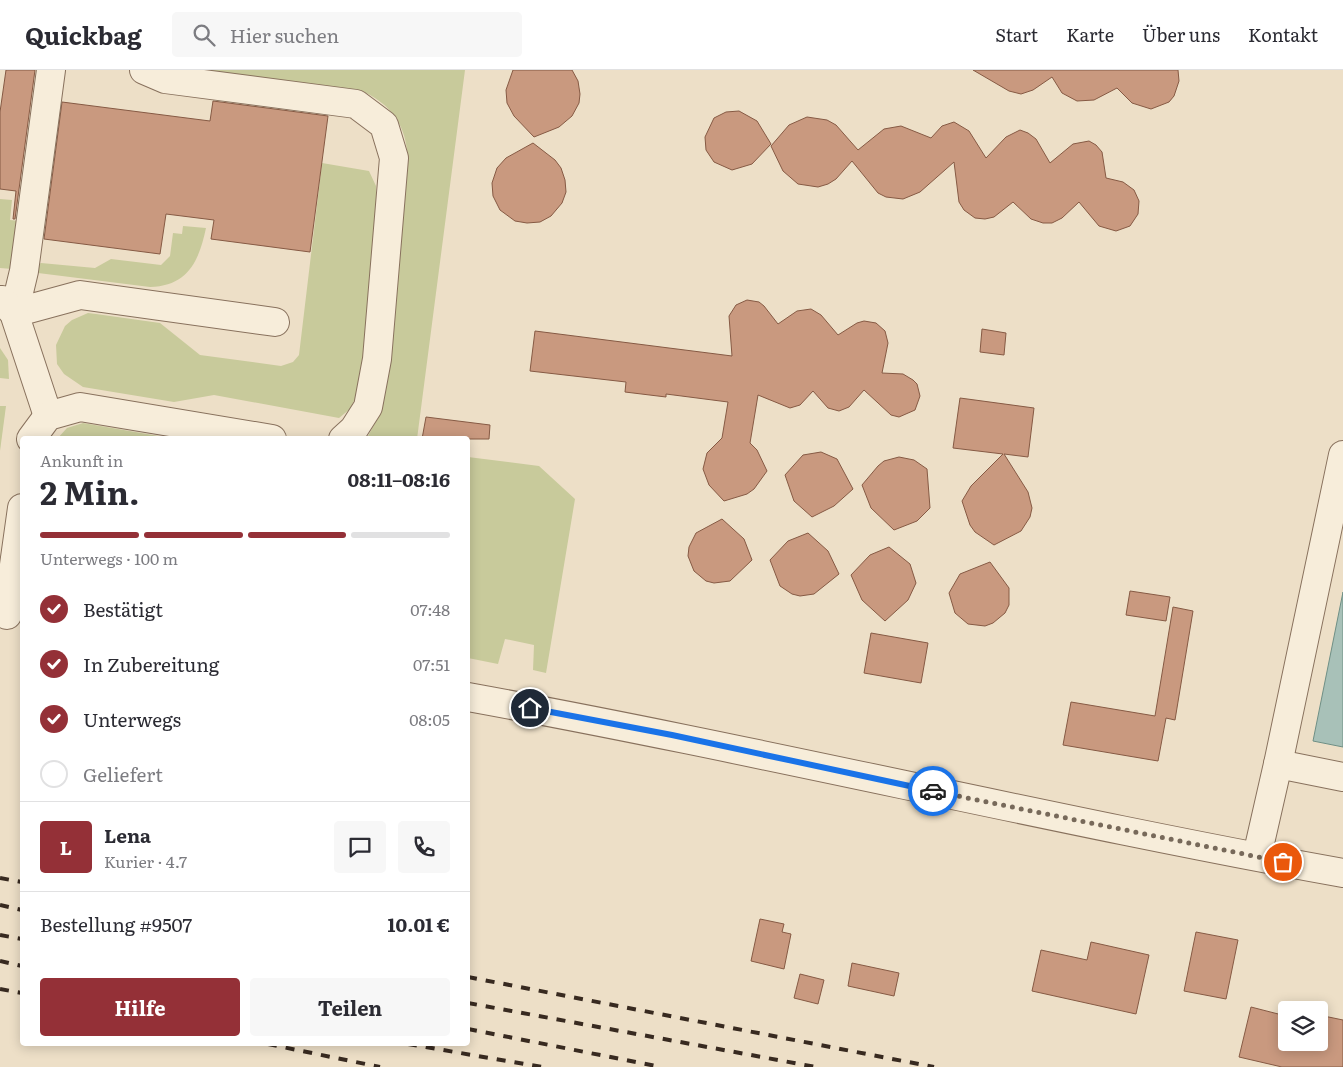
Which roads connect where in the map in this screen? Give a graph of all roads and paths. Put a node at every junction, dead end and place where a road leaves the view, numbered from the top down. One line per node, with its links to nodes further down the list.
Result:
1 (50, 70): 3 (street)
2 (144, 70): 8 (street)
3 (7, 305): 4 (street); 5 (street)
4 (275, 322)
5 (48, 416): 6 (street); 7 (street)
6 (33, 436)
7 (254, 436)
8 (346, 436)
9 (1343, 455): 13 (street)
10 (20, 526): 11 (street)
11 (10, 615)
12 (470, 697): 15 (street)
13 (1278, 764): 14 (street); 15 (street)
14 (1343, 776)
15 (1257, 856): 16 (street)
16 (1343, 873)

